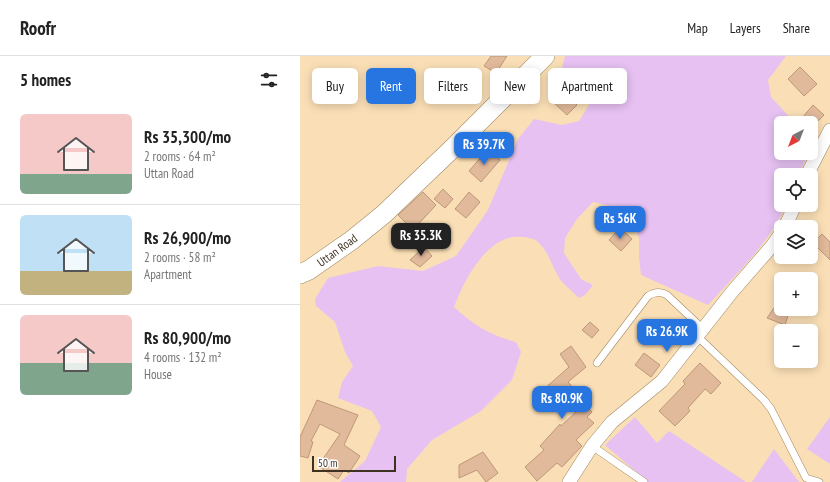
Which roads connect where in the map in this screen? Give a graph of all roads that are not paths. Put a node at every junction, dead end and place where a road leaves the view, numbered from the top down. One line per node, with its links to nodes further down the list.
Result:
1 (545, 56): 5 (main road, Uttan Road)
2 (830, 130): 3 (street)
3 (811, 168)
4 (774, 243): 6 (street)
5 (300, 274)
6 (700, 332): 7 (lane); 8 (street); 11 (lane)
7 (597, 363)
8 (592, 446): 9 (street); 10 (lane)
9 (569, 482)
10 (644, 482)
11 (819, 482)

